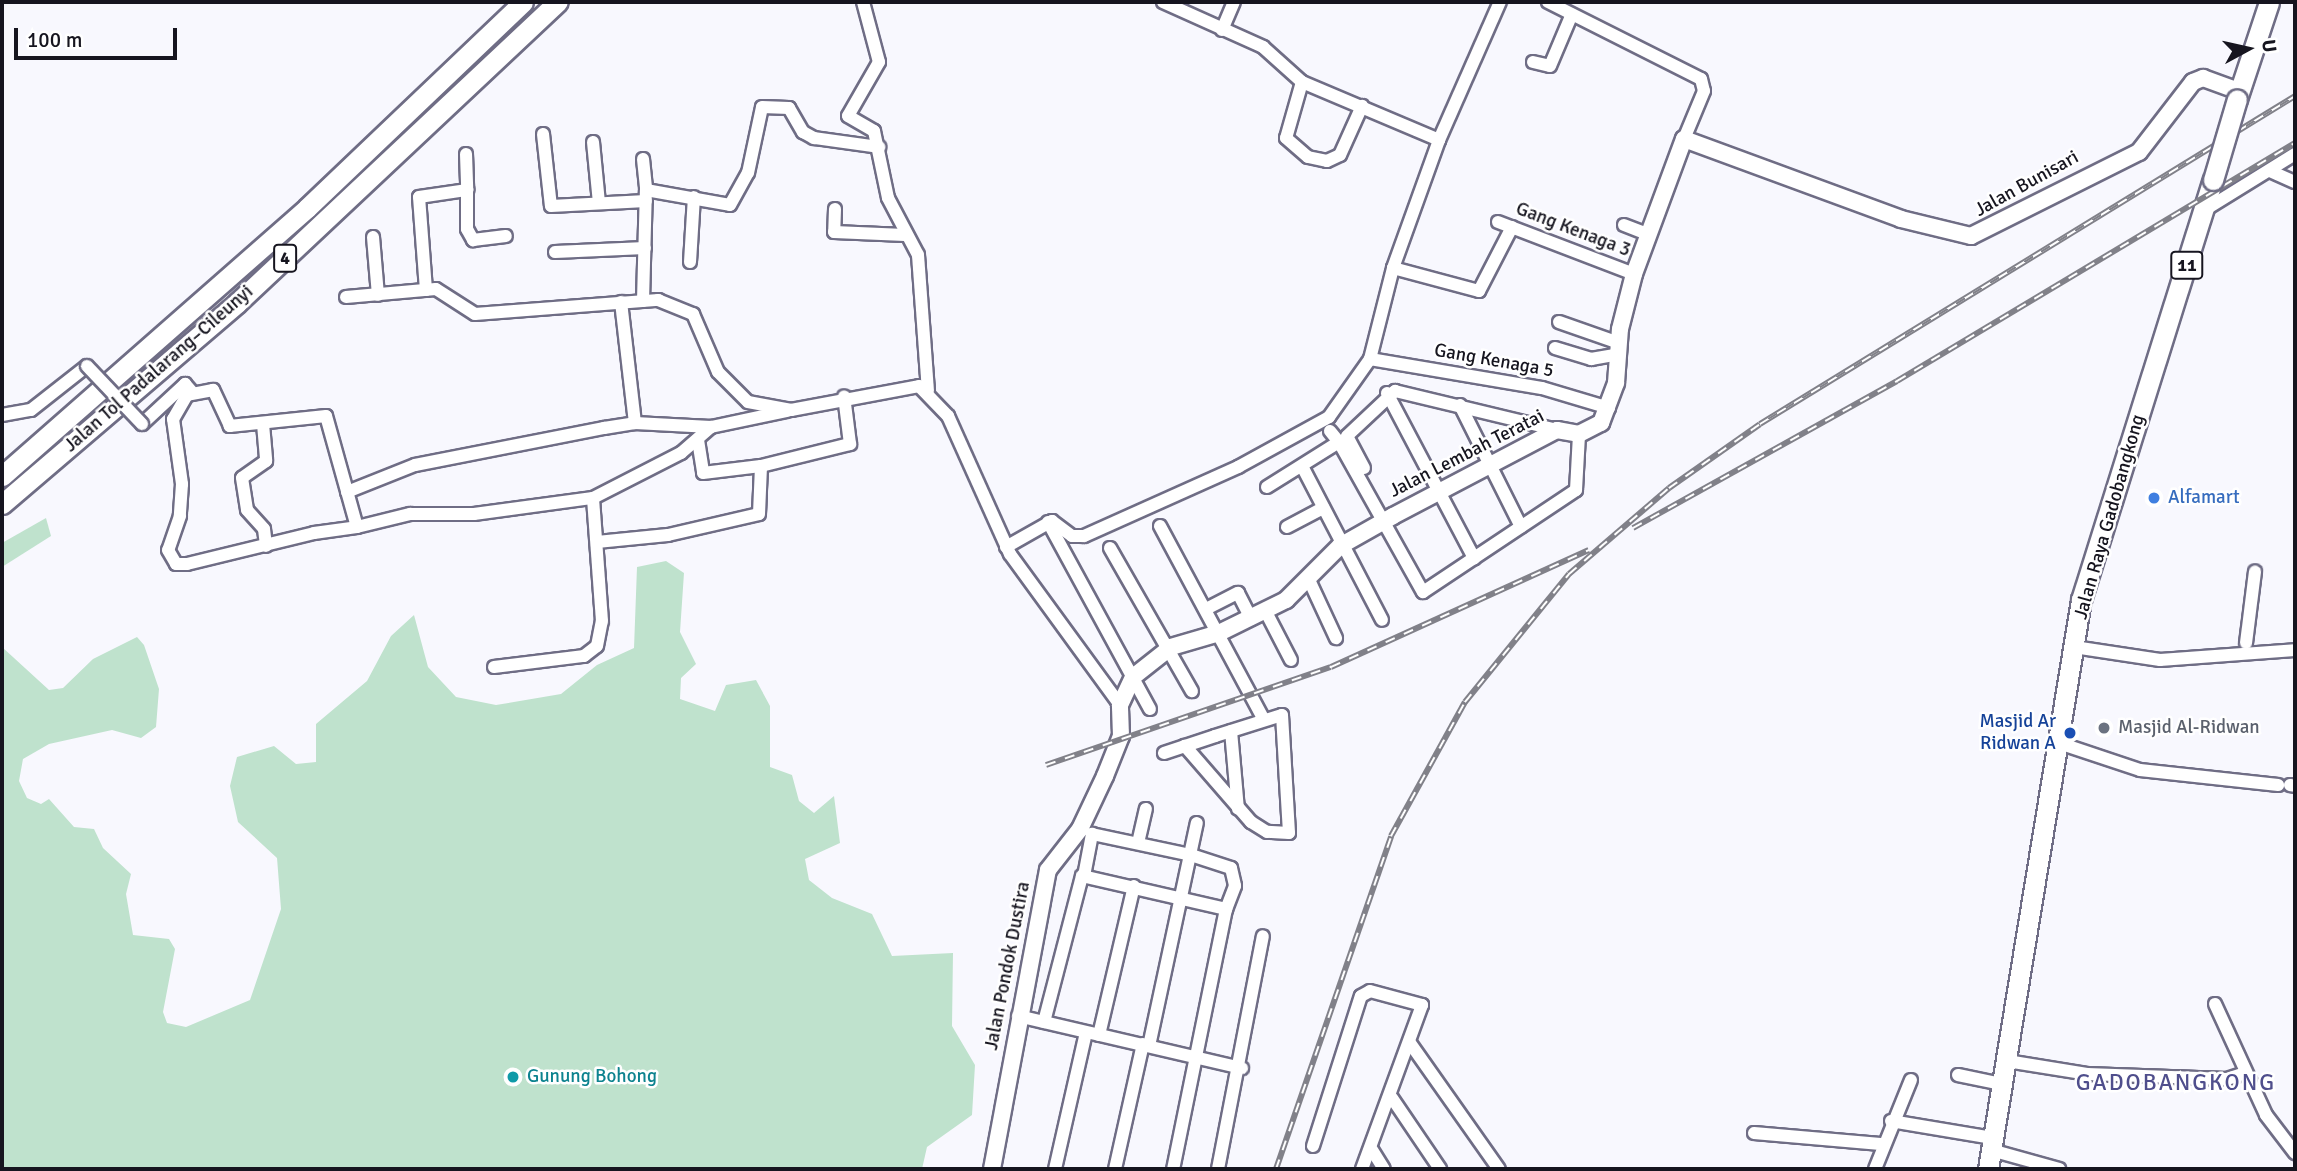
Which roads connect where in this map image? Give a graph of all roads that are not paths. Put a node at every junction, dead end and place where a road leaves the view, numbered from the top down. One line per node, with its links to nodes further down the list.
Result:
1 (523, 2): 71 (highway, Jalan Tol Padalarang–Cileunyi / 4)
2 (558, 2): 76 (highway, Jalan Tol Padalarang–Cileunyi / 4)
3 (863, 2): 19 (street)
4 (1163, 2): 10 (street)
5 (1234, 2): 10 (street)
6 (1500, 2): 17 (street)
7 (1548, 2): 9 (street)
8 (2269, 2): 13 (highway, Jalan Raya Gadobangkong / 11)
9 (1572, 14): 11 (street); 16 (street)
10 (1222, 30): 12 (street)
11 (1533, 62)
12 (1302, 82): 14 (street); 14 (street)
13 (2238, 95): 16 (main road, Jalan Bunisari); 30 (highway, Jalan Raya Gadobangkong / 11, bridge)
14 (1362, 106): 17 (street)
15 (543, 134): 28 (street)
16 (1685, 139): 34 (main road)
17 (1439, 140): 41 (street)
18 (593, 142): 28 (street)
19 (879, 147): 27 (street); 35 (street)
20 (466, 154): 25 (street)
21 (2295, 154): 23 (street)
22 (643, 159): 26 (street)
23 (2270, 171): 24 (street); 30 (street)
24 (2295, 182)
25 (467, 190): 36 (street); 43 (street)
26 (646, 196): 27 (street); 28 (street); 38 (street)
27 (694, 197): 40 (street)
28 (599, 204)
29 (835, 209): 35 (street)
30 (2203, 211): 101 (highway, Jalan Raya Gadobangkong / 11)
31 (1498, 222): 33 (street, Gang Kenaga 3)
32 (1624, 225): 34 (street)
33 (1511, 227): 41 (street); 42 (street, Gang Kenaga 3)
34 (1648, 234): 42 (main road)
35 (905, 235): 53 (street)
36 (506, 236)
37 (373, 237): 44 (street)
38 (645, 248): 39 (street); 46 (street)
39 (555, 252)
40 (690, 262)
41 (1393, 268): 51 (street)
42 (1634, 274): 50 (main road)
43 (426, 290): 44 (street); 47 (street)
44 (378, 295): 45 (street)
45 (346, 297)
46 (643, 301): 47 (street); 58 (street)
47 (621, 302): 60 (street)
48 (1559, 322): 50 (street)
49 (1555, 348): 50 (street)
50 (1619, 349): 57 (main road)
51 (1370, 359): 57 (street, Gang Kenaga 5); 79 (street)
52 (191, 391): 59 (street, bridge); 61 (street); 85 (street)
53 (928, 391): 55 (street); 86 (street)
54 (1387, 393): 56 (street); 74 (street); 78 (street)
55 (844, 396): 58 (street); 68 (street)
56 (1460, 405): 63 (street); 69 (street)
57 (1609, 408): 65 (main road)
58 (791, 410): 62 (street)
59 (2, 415)
60 (635, 423): 62 (street); 73 (street)
61 (263, 424): 73 (street); 85 (street)
62 (711, 427): 66 (street)
63 (1557, 430): 65 (main road, Jalan Lembah Teratai); 69 (main road, Jalan Lembah Teratai)
64 (1330, 431): 67 (street)
65 (1579, 434): 83 (street)
66 (698, 440): 68 (street); 75 (street)
67 (1339, 442): 70 (street); 78 (street)
68 (761, 466): 84 (street)
69 (1489, 467): 74 (main road, Jalan Lembah Teratai); 83 (street)
70 (1303, 468): 72 (street); 77 (street)
71 (2, 476)
72 (1267, 487)
73 (346, 492): 81 (street)
74 (1439, 493): 78 (main road, Jalan Lembah Teratai); 89 (street)
75 (593, 498): 81 (street); 84 (street)
76 (2, 504)
77 (1323, 508): 82 (street); 87 (street)
78 (1389, 518): 87 (main road, Jalan Lembah Teratai); 89 (street)
79 (1048, 522): 86 (street); 105 (street)
80 (1160, 526): 92 (street)
81 (357, 527): 85 (street)
82 (1287, 527)
83 (1521, 527): 89 (street)
84 (597, 541): 104 (street)
85 (267, 546)
86 (1006, 547): 107 (street)
87 (1340, 547): 91 (main road, Jalan Lembah Teratai); 95 (street)
88 (1110, 548): 100 (street)
89 (1474, 558)
90 (2255, 572): 99 (street)
91 (1310, 582): 93 (main road, Jalan Lembah Teratai); 97 (street)
92 (1206, 609): 94 (street); 96 (street)
93 (1266, 612): 94 (main road, Jalan Lembah Teratai); 103 (street)
94 (1251, 620): 96 (main road, Jalan Lembah Teratai)
95 (1382, 620)
96 (1219, 633): 100 (main road, Jalan Lembah Teratai); 109 (street)
97 (1336, 638)
98 (2295, 642): 99 (street)
99 (2246, 643): 101 (street)
100 (1171, 647): 105 (main road, Jalan Lembah Teratai); 106 (street)
101 (2082, 648): 102 (street); 111 (highway, Jalan Raya Gadobangkong / 11)
102 (2295, 650)
103 (1291, 660)
104 (494, 667)
105 (1133, 677): 107 (main road, Jalan Lembah Teratai); 108 (street)
106 (1192, 691)
107 (1120, 705): 126 (main road, Jalan Pondok Dustira)
108 (1150, 709)
109 (1264, 720): 110 (street); 116 (street)
110 (1231, 731): 112 (street); 116 (street)
111 (2059, 743): 114 (street); 132 (highway, Jalan Raya Gadobangkong / 11)
112 (1185, 746): 113 (street); 116 (street)
113 (1164, 753)
114 (2288, 785)
115 (1146, 809): 118 (street)
116 (1238, 809)
117 (1197, 823): 119 (street)
118 (1138, 843): 119 (street); 120 (street)
119 (1191, 855): 122 (street); 123 (street)
120 (1084, 876): 121 (street); 127 (street)
121 (1134, 886): 122 (street); 128 (street)
122 (1182, 896): 123 (street); 130 (street)
123 (1226, 909): 131 (street)
124 (1263, 936): 133 (street)
125 (2215, 1004): 134 (street)
126 (1018, 1016): 127 (street); 146 (main road, Jalan Pondok Dustira)
127 (1044, 1022): 128 (street)
128 (1092, 1034): 130 (street); 147 (street)
129 (1410, 1043): 138 (street); 142 (street); 154 (street)
130 (1146, 1045): 131 (street); 148 (street)
131 (1196, 1057): 133 (street); 149 (street)
132 (2007, 1060): 134 (street); 137 (highway, Jalan Raya Gadobangkong / 11)
133 (1242, 1068): 150 (street)
134 (2246, 1073): 145 (street)
135 (1958, 1076): 137 (street)
136 (1911, 1080): 139 (street)
137 (2003, 1084): 144 (highway, Jalan Raya Gadobangkong / 11)
138 (1392, 1098): 143 (street); 153 (street)
139 (1891, 1121): 141 (street); 144 (street)
140 (1754, 1133): 141 (street)
141 (1881, 1144): 155 (street)
142 (1313, 1146)
143 (1373, 1150): 151 (street); 152 (street)
144 (1990, 1153): 156 (street)
145 (2295, 1153)
146 (992, 1169)
147 (1055, 1169)
148 (1115, 1169)
149 (1173, 1169)
150 (1218, 1169)
151 (1362, 1169)
152 (1384, 1169)
153 (1440, 1169)
154 (1499, 1169)
155 (1875, 1169)
156 (2059, 1169)

